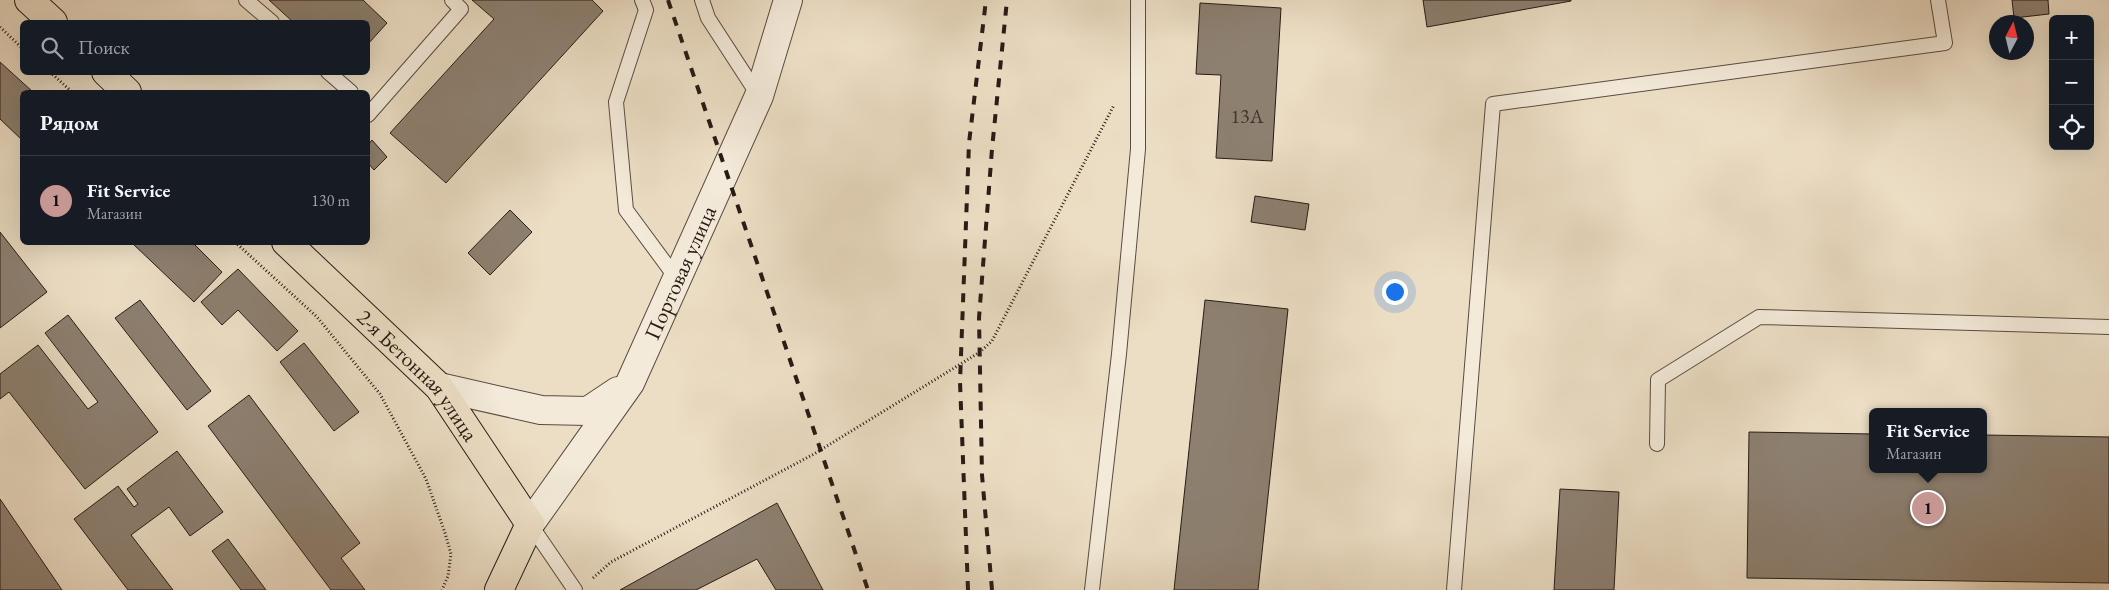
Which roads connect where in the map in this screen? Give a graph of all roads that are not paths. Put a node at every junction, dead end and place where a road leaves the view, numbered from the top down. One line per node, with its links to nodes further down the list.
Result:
1 (29, 0): 9 (main road)
2 (246, 0): 10 (lane)
3 (452, 0): 16 (lane)
4 (642, 0): 18 (lane)
5 (702, 0): 15 (lane)
6 (788, 0): 15 (street, Портовая улица)
7 (1138, 0): 27 (lane)
8 (1938, 0): 28 (lane)
9 (51, 20)
10 (270, 20)
11 (109, 75): 13 (main road)
12 (331, 75): 14 (lane)
13 (125, 90)
14 (349, 90)
15 (759, 96): 18 (street, Портовая улица)
16 (370, 110)
17 (289, 245): 21 (main road, 2-я Бетонная улица)
18 (677, 279): 20 (street, Портовая улица)
19 (2109, 327): 22 (lane)
20 (630, 383): 21 (street); 23 (street, Портовая улица)
21 (439, 387): 23 (main road, 2-я Бетонная улица)
22 (1657, 444)
23 (530, 524): 24 (main road, Портовая улица); 25 (main road, Портовая улица); 26 (lane)
24 (498, 590)
25 (516, 590)
26 (575, 590)
27 (1092, 590)
28 (1454, 590)

